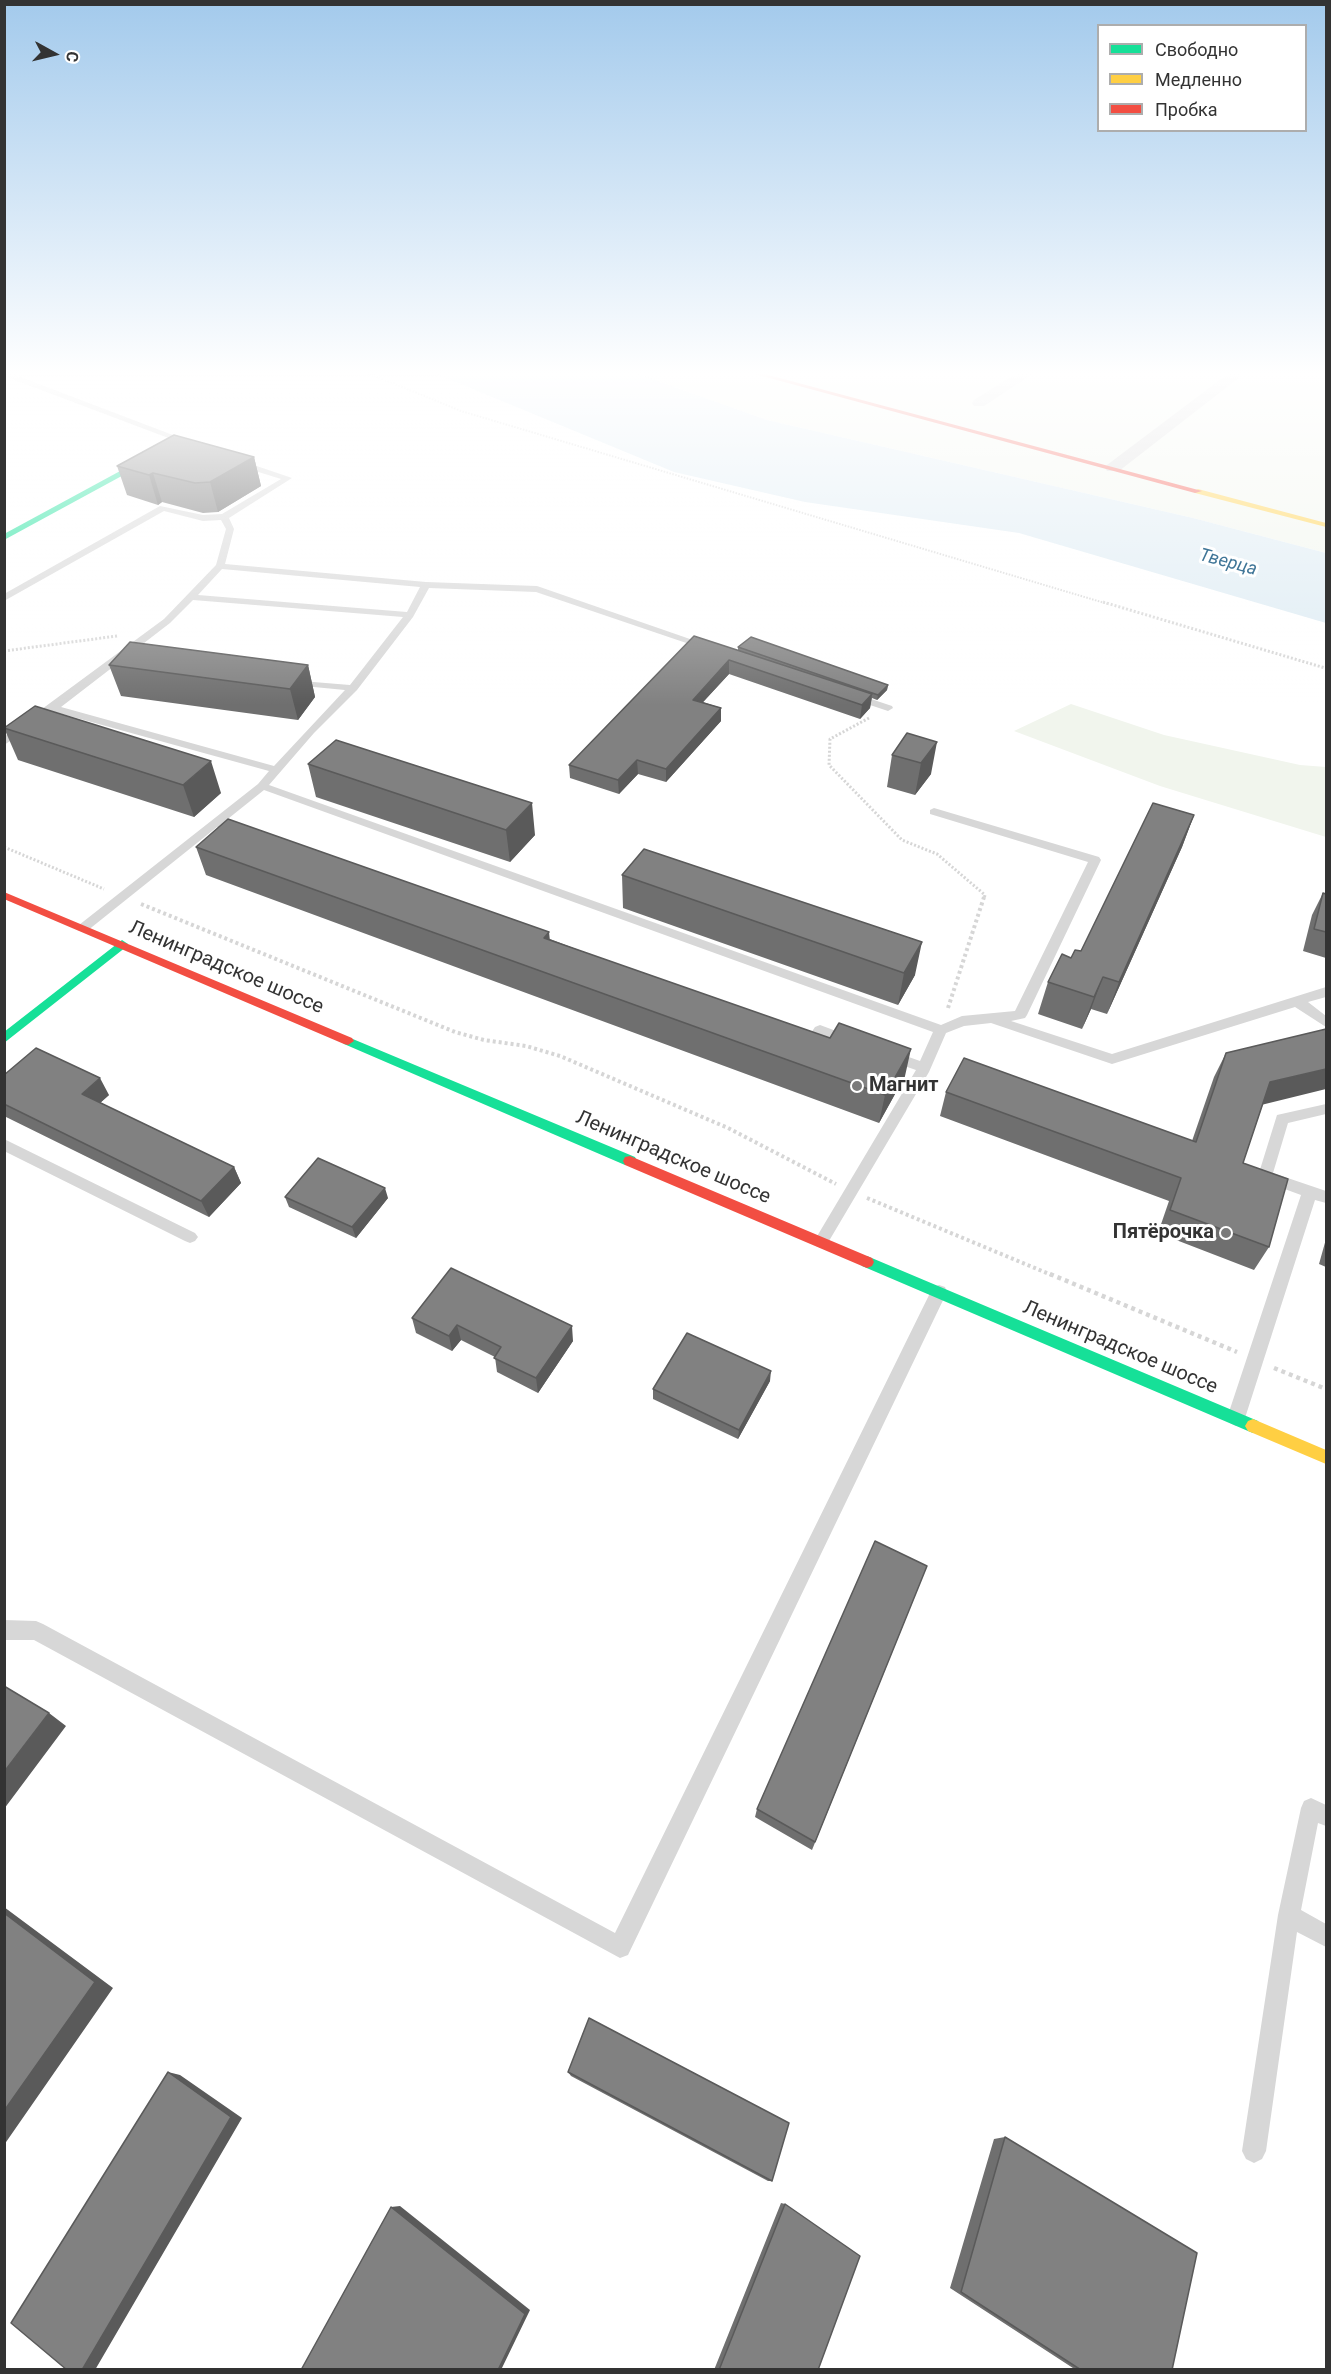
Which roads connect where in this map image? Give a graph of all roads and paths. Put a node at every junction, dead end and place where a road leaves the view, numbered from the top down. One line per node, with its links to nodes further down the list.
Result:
1 (107, 484): 7 (street)
2 (279, 484): 5 (lane)
3 (702, 484): 16 (path)
4 (1172, 484): 6 (street)
5 (225, 517): 8 (lane); 11 (lane)
6 (1326, 525)
7 (4, 538)
8 (220, 566): 9 (lane); 10 (lane)
9 (426, 585): 12 (lane); 15 (lane)
10 (190, 597): 12 (lane); 13 (lane)
11 (4, 598)
12 (410, 615): 18 (lane)
13 (153, 632): 14 (path); 20 (lane)
14 (4, 651)
15 (718, 651)
16 (1325, 668)
17 (285, 681): 18 (lane)
18 (353, 688): 25 (lane)
19 (843, 693): 21 (lane)
20 (53, 708): 23 (lane); 25 (lane)
21 (888, 708): 39 (path)
22 (4, 728): 23 (lane)
23 (17, 733): 24 (lane)
24 (4, 742)
25 (277, 770): 26 (lane)
26 (262, 786): 28 (lane); 39 (lane)
27 (934, 812): 37 (lane)
28 (216, 823): 29 (lane); 32 (lane)
29 (250, 835)
30 (4, 847): 32 (path)
31 (4, 895): 33 (street, Ленинградское шоссе)
32 (123, 897): 33 (lane); 45 (path)
33 (83, 928): 34 (street, Ленинградское шоссе)
34 (122, 944): 41 (street); 49 (street, Ленинградское шоссе)
35 (1326, 992): 36 (lane)
36 (1299, 1003): 37 (lane); 38 (lane)
37 (992, 1019): 39 (lane)
38 (1326, 1022)
39 (941, 1030): 42 (lane)
40 (788, 1037): 42 (lane)
41 (4, 1039)
42 (924, 1068): 45 (lane)
43 (1326, 1109): 46 (lane)
44 (4, 1144): 48 (lane)
45 (851, 1191): 49 (lane); 51 (path)
46 (1310, 1192): 47 (lane); 51 (lane)
47 (1326, 1197)
48 (190, 1237)
49 (821, 1242): 50 (street, Ленинградское шоссе)
50 (939, 1292): 53 (street, Ленинградское шоссе); 55 (lane)
51 (1255, 1360): 52 (path); 53 (lane)
52 (1326, 1389)
53 (1236, 1418): 54 (street, Ленинградское шоссе)
54 (1326, 1457)
55 (4, 1630)
56 (1326, 1816): 57 (lane)
57 (1289, 1916): 58 (lane); 59 (lane)
58 (1326, 1936)
59 (1254, 2151)

